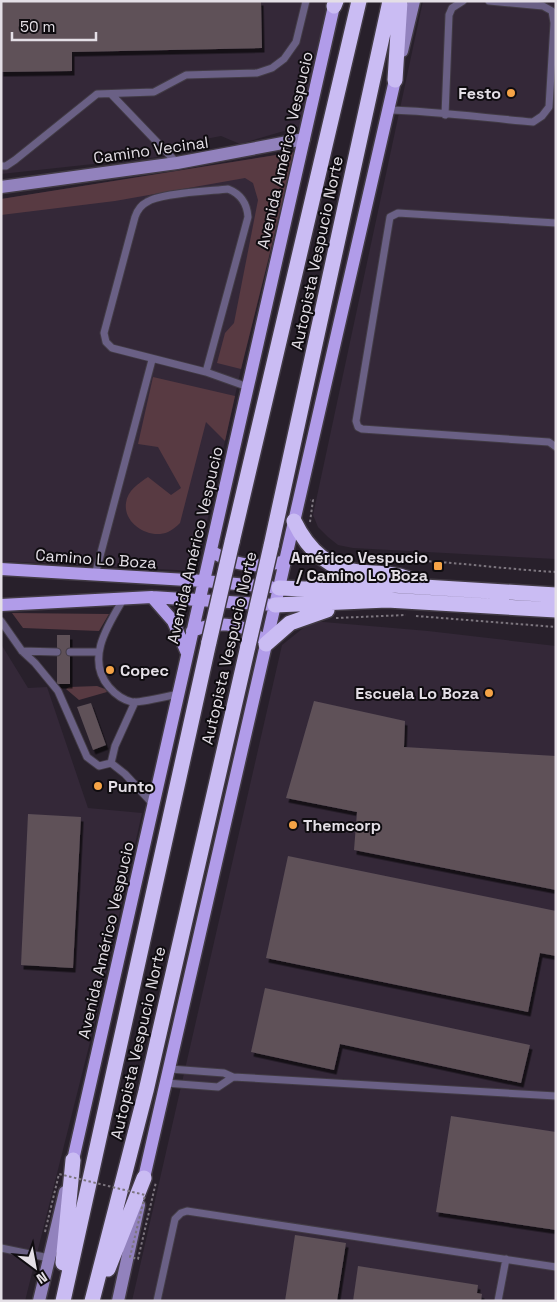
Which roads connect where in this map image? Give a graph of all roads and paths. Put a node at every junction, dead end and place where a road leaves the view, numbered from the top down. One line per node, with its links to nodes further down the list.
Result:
1 (306, 1): 10 (lane)
2 (359, 1): 68 (highway, Autopista Vespucio Norte, bridge)
3 (390, 1): 69 (highway, Autopista Vespucio Norte, bridge)
4 (400, 1): 9 (highway)
5 (414, 1): 9 (main road)
6 (463, 1): 12 (lane)
7 (489, 1): 12 (lane)
8 (335, 3): 13 (main road, Avenida Américo Vespucio)
9 (395, 80): 11 (main road)
10 (112, 94): 14 (lane); 15 (lane)
11 (388, 110): 12 (lane); 22 (main road)
12 (444, 115)
13 (304, 139): 14 (main road, Camino Vecinal); 20 (main road, Avenida Américo Vespucio)
14 (177, 163): 16 (main road, Camino Vecinal)
15 (1, 166)
16 (1, 187)
17 (556, 223): 21 (lane)
18 (152, 360): 19 (lane); 19 (lane); 30 (lane)
19 (206, 372): 20 (lane)
20 (248, 387): 25 (main road, Avenida Américo Vespucio)
21 (556, 447)
22 (299, 499): 23 (main road); 24 (path)
23 (294, 521): 27 (main road); 32 (highway)
24 (313, 529)
25 (210, 551): 27 (main road); 31 (main road, Avenida Américo Vespucio)
26 (386, 560): 29 (path)
27 (285, 561): 33 (main road)
28 (1, 569): 30 (main road, Camino Lo Boza)
29 (556, 572)
30 (95, 575): 31 (main road, Camino Lo Boza)
31 (204, 581): 33 (main road, Camino Lo Boza); 37 (main road, Avenida Américo Vespucio)
32 (424, 587): 33 (highway); 34 (highway)
33 (279, 588): 40 (main road)
34 (556, 595)
35 (152, 597): 36 (main road); 37 (main road); 51 (main road)
36 (124, 598): 39 (main road); 50 (lane)
37 (200, 600): 40 (main road); 45 (main road, Avenida Américo Vespucio)
38 (360, 600): 40 (highway); 41 (highway); 46 (highway)
39 (1, 605)
40 (275, 605): 46 (main road)
41 (556, 610)
42 (334, 619): 44 (path)
43 (1, 621): 47 (lane)
44 (556, 627)
45 (192, 631): 46 (main road); 51 (main road, Avenida Américo Vespucio)
46 (266, 644): 56 (main road)
47 (22, 651): 48 (lane); 54 (lane)
48 (56, 652)
49 (70, 652): 50 (lane)
50 (98, 652): 53 (lane)
51 (188, 653): 52 (main road, Avenida Américo Vespucio)
52 (178, 694): 53 (lane); 55 (main road, Avenida Américo Vespucio)
53 (134, 702): 54 (lane)
54 (111, 763): 55 (lane)
55 (153, 804): 60 (main road, Avenida Américo Vespucio)
56 (170, 1069): 57 (lane); 58 (main road)
57 (233, 1077): 58 (lane); 59 (lane)
58 (166, 1083): 61 (main road)
59 (556, 1096)
60 (72, 1160): 64 (main road, Avenida Américo Vespucio); 68 (highway)
61 (150, 1180): 62 (path, bridge); 69 (highway); 70 (main road)
62 (45, 1232)
63 (1, 1248): 64 (lane)
64 (49, 1258): 67 (main road, Avenida Américo Vespucio)
65 (506, 1259): 66 (lane); 71 (lane); 72 (lane)
66 (556, 1267)
67 (39, 1301)
68 (62, 1301)
69 (93, 1301)
70 (118, 1301)
71 (157, 1301)
72 (498, 1301)

